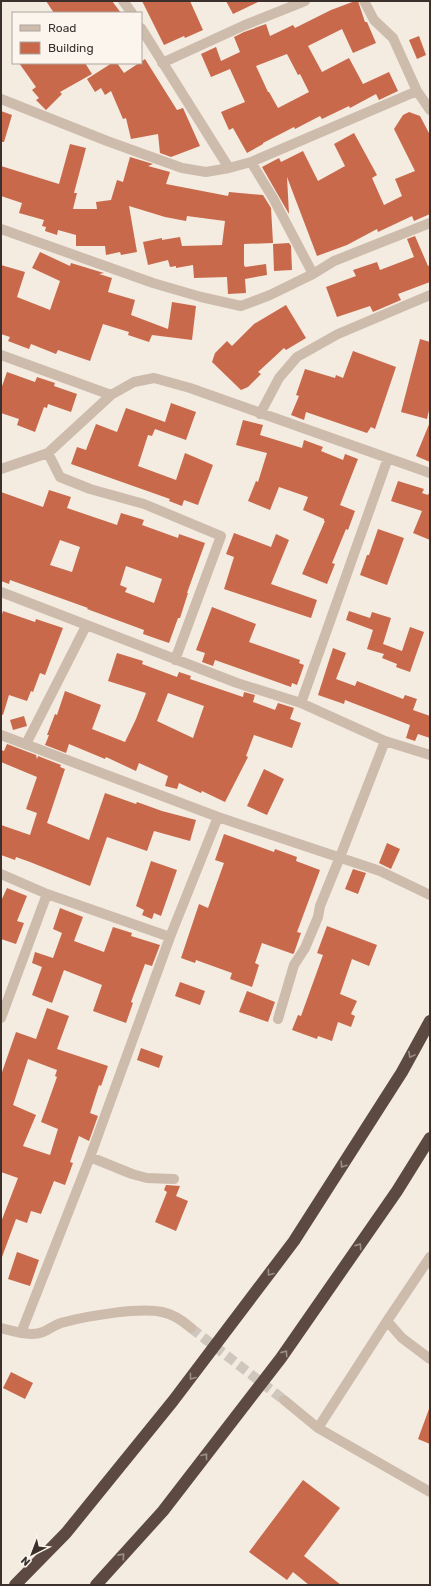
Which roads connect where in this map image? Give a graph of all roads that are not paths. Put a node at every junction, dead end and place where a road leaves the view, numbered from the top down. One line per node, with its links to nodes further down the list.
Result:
1 (123, 1): 4 (street)
2 (305, 1): 6 (street)
3 (364, 1): 7 (street)
4 (131, 12)
5 (142, 30): 6 (street)
6 (162, 63): 11 (street)
7 (417, 91): 9 (street); 10 (street)
8 (1, 99): 11 (street)
9 (430, 110)
10 (251, 162): 11 (street); 14 (street)
11 (229, 168)
12 (430, 223): 14 (street)
13 (1, 230): 14 (street)
14 (313, 274)
15 (430, 295): 18 (street)
16 (1, 355): 17 (street)
17 (111, 395): 18 (street); 19 (street)
18 (260, 414): 20 (street)
19 (48, 453): 21 (street); 25 (street)
20 (388, 458): 22 (street); 26 (street)
21 (1, 469)
22 (430, 473)
23 (1, 592): 24 (street)
24 (86, 626): 25 (street); 29 (street)
25 (175, 660): 26 (street)
26 (301, 703): 28 (street)
27 (1, 734): 29 (street)
28 (385, 741): 30 (street); 32 (street)
29 (26, 744): 31 (street)
30 (430, 755)
31 (218, 816): 32 (street); 36 (street)
32 (340, 857): 35 (street); 38 (street)
33 (1, 874): 34 (street)
34 (46, 894): 36 (street); 37 (street)
35 (430, 895)
36 (170, 937): 41 (street)
37 (2, 1013)
38 (278, 1019)
39 (430, 1020): 52 (highway, one-way to 52)
40 (430, 1138): 53 (highway, one-way to 40)
41 (90, 1157): 42 (street); 47 (street)
42 (174, 1179)
43 (430, 1257): 44 (street)
44 (387, 1321): 48 (street); 50 (street)
45 (1, 1328): 47 (street)
46 (192, 1328): 47 (street)
47 (21, 1333)
48 (430, 1359)
49 (284, 1400): 50 (street)
50 (318, 1428): 51 (street)
51 (430, 1492)
52 (15, 1585)
53 (96, 1585)

